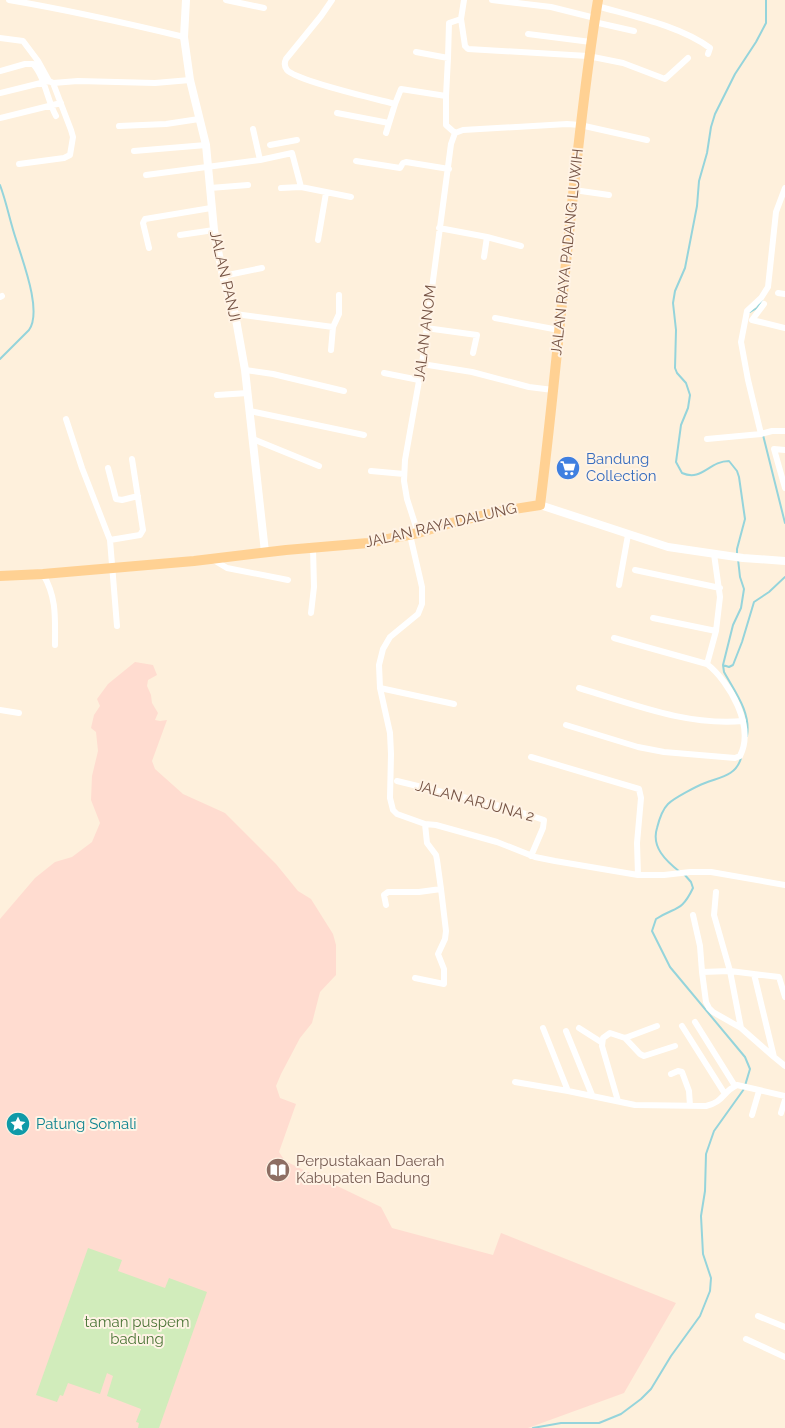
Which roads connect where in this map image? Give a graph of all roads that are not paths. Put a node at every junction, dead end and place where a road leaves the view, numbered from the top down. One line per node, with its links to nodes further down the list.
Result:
1 (9, 0): 15 (street)
2 (186, 0): 15 (street, JALAN PANJI)
3 (226, 0): 10 (street)
4 (332, 0): 29 (street)
5 (464, 0): 11 (street)
6 (492, 0): 9 (street)
7 (547, 0): 9 (street)
8 (598, 3): 12 (main road, JALAN RAYA PADANG LUWIH); 19 (street)
9 (551, 7): 12 (street)
10 (264, 8)
11 (461, 19): 20 (street); 21 (street)
12 (595, 20): 13 (street); 17 (main road, JALAN RAYA PADANG LUWIH)
13 (634, 31)
14 (528, 34): 17 (street)
15 (184, 37): 24 (street, JALAN PANJI)
16 (0, 38): 25 (street)
17 (590, 42): 20 (main road, JALAN RAYA PADANG LUWIH)
18 (416, 52): 21 (street)
19 (708, 54)
20 (588, 56): 22 (street); 36 (main road, JALAN RAYA PADANG LUWIH)
21 (448, 58): 27 (street)
22 (688, 58)
23 (0, 71): 25 (street)
24 (190, 80): 25 (street); 34 (street, JALAN PANJI)
25 (48, 82): 26 (street); 28 (street); 30 (street)
26 (0, 93)
27 (446, 96): 29 (street); 40 (street)
28 (61, 103): 30 (street); 50 (street)
29 (395, 104): 35 (street)
30 (50, 106): 32 (street); 33 (street)
31 (337, 113): 35 (street)
32 (56, 116)
33 (0, 118)
34 (199, 119): 37 (street); 44 (street, JALAN PANJI)
35 (389, 123): 39 (street)
36 (580, 125): 40 (street); 42 (street); 59 (main road, JALAN RAYA PADANG LUWIH)
37 (119, 126)
38 (253, 129): 48 (street)
39 (386, 133)
40 (455, 133): 52 (street, JALAN ANOM)
41 (297, 140): 43 (street)
42 (647, 140)
43 (289, 141): 45 (street); 47 (street)
44 (206, 145): 46 (street); 51 (street, JALAN PANJI)
45 (270, 145)
46 (134, 151)
47 (292, 153): 48 (street); 55 (street)
48 (260, 160): 51 (street)
49 (356, 161): 52 (street)
50 (20, 164)
51 (208, 167): 53 (street); 56 (street, JALAN PANJI)
52 (449, 169): 64 (street, JALAN ANOM)
53 (146, 175)
54 (248, 186): 56 (street)
55 (301, 187): 57 (street); 60 (street)
56 (210, 188): 63 (street, JALAN PANJI)
57 (281, 188)
58 (785, 188): 96 (street)
59 (574, 190): 61 (street); 81 (main road, JALAN RAYA PADANG LUWIH)
60 (326, 193): 62 (street); 68 (street)
61 (609, 195)
62 (351, 197)
63 (211, 208): 65 (street, JALAN PANJI); 70 (street)
64 (440, 228): 67 (street); 79 (street, JALAN ANOM)
65 (214, 230): 66 (street); 73 (street, JALAN PANJI)
66 (180, 235)
67 (487, 237): 69 (street); 71 (street)
68 (318, 240)
69 (521, 246)
70 (149, 248)
71 (484, 257)
72 (262, 268): 73 (street)
73 (223, 276): 76 (street, JALAN PANJI)
74 (338, 295): 78 (street)
75 (764, 304): 80 (street)
76 (235, 314): 78 (street); 85 (street, JALAN PANJI)
77 (495, 318): 81 (street)
78 (333, 327): 82 (street)
79 (426, 328): 83 (street); 84 (street, JALAN ANOM)
80 (785, 328)
81 (559, 330): 89 (main road, JALAN RAYA PADANG LUWIH)
82 (331, 350)
83 (473, 353)
84 (422, 364): 87 (street, JALAN ANOM); 89 (street)
85 (245, 370): 88 (street); 90 (street, JALAN PANJI)
86 (384, 373): 87 (street)
87 (419, 380): 104 (street, JALAN ANOM)
88 (344, 390)
89 (553, 390): 108 (main road, JALAN RAYA PADANG LUWIH)
90 (248, 393): 91 (street); 92 (street, JALAN PANJI)
91 (217, 395)
92 (250, 411): 95 (street); 97 (street, JALAN PANJI)
93 (66, 419): 111 (street)
94 (785, 431): 96 (street)
95 (364, 434)
96 (761, 434): 98 (street)
97 (253, 439): 101 (street); 113 (street, JALAN PANJI)
98 (707, 439)
99 (785, 450): 105 (street)
100 (132, 459): 107 (street)
101 (319, 466)
102 (108, 468): 107 (street)
103 (371, 471): 104 (street)
104 (404, 474): 109 (street, JALAN ANOM)
105 (784, 480): 106 (street)
106 (785, 488)
107 (138, 496): 111 (street)
108 (540, 504): 109 (main road, JALAN RAYA DALUNG); 110 (street, JALAN RAYA DALUNG)
109 (414, 534): 112 (main road, JALAN RAYA DALUNG); 131 (street, JALAN ANOM)
110 (628, 535): 114 (street, JALAN RAYA DALUNG); 122 (street)
111 (110, 540): 117 (street)
112 (313, 548): 113 (main road, JALAN RAYA DALUNG); 124 (street)
113 (265, 552): 115 (main road, JALAN RAYA DALUNG)
114 (714, 554): 116 (street, JALAN RAYA DALUNG); 123 (street)
115 (212, 559): 117 (main road, JALAN RAYA DALUNG); 121 (street)
116 (785, 561)
117 (112, 568): 119 (main road, JALAN RAYA DALUNG); 126 (street)
118 (635, 570): 123 (street)
119 (43, 574): 120 (main road, JALAN RAYA DALUNG); 129 (street)
120 (0, 576)
121 (288, 580)
122 (618, 585)
123 (720, 588): 127 (street)
124 (311, 613)
125 (653, 618): 127 (street)
126 (117, 626)
127 (716, 632): 130 (street)
128 (614, 638): 130 (street)
129 (55, 645)
130 (707, 664): 136 (street)
131 (380, 688): 133 (street); 140 (street)
132 (579, 688): 136 (street)
133 (454, 704)
134 (0, 710): 135 (street)
135 (20, 713)
136 (743, 721): 137 (street)
137 (566, 725)
138 (531, 757): 142 (street)
139 (397, 781): 141 (street, JALAN ARJUNA 2)
140 (425, 824): 141 (street); 144 (street)
141 (531, 856): 142 (street)
142 (638, 875): 143 (street)
143 (785, 885)
144 (441, 889): 146 (street); 151 (street)
145 (716, 892): 148 (street)
146 (386, 906)
147 (693, 915): 149 (street)
148 (730, 971): 149 (street); 150 (street); 158 (street)
149 (702, 972): 158 (street)
150 (754, 974): 152 (street); 163 (street)
151 (415, 978)
152 (785, 997)
153 (695, 1022): 167 (street)
154 (657, 1026): 160 (street)
155 (682, 1026): 170 (street)
156 (543, 1028): 168 (street)
157 (580, 1028): 161 (street)
158 (741, 1028): 163 (street)
159 (566, 1031): 171 (street)
160 (625, 1038): 161 (street); 162 (street)
161 (602, 1042): 174 (street)
162 (675, 1046)
163 (774, 1057): 164 (street)
164 (785, 1066)
165 (671, 1074): 175 (street)
166 (515, 1082): 168 (street)
167 (738, 1086): 169 (street); 170 (street)
168 (568, 1091): 171 (street)
169 (759, 1091): 172 (street); 177 (street)
170 (725, 1094): 175 (street)
171 (592, 1095): 174 (street)
172 (785, 1096)
173 (785, 1100): 176 (street)
174 (618, 1101): 175 (street)
175 (690, 1106)
176 (781, 1113)
177 (752, 1115)
178 (758, 1316): 179 (street)
179 (785, 1327)
180 (746, 1339): 181 (street)
181 (785, 1358)

